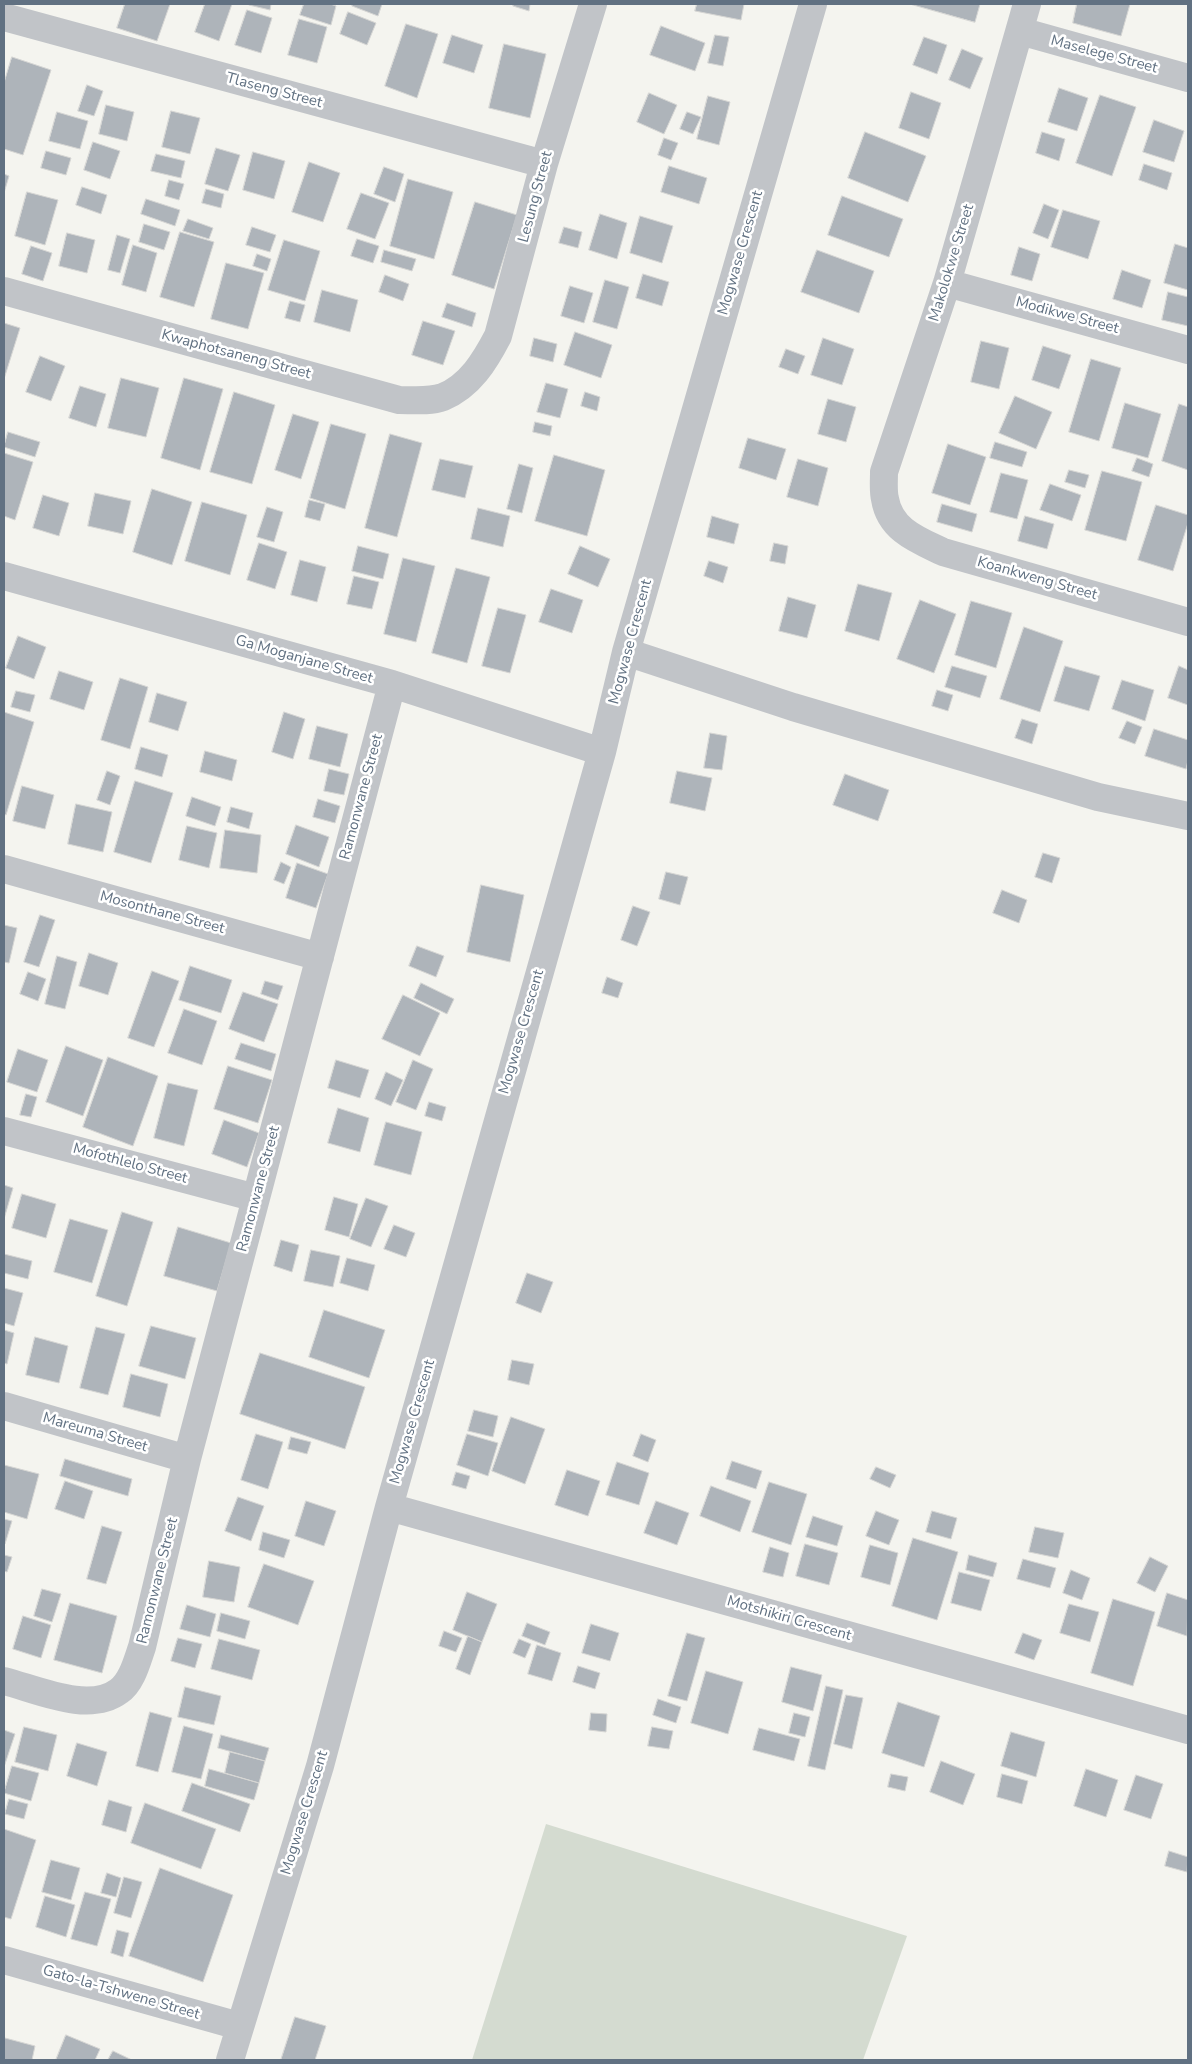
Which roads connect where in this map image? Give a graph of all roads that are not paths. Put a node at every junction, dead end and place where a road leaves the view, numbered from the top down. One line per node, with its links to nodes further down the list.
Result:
1 (592, 4): 7 (street, Lesung Street)
2 (813, 4): 15 (street, Mogwase Crescent)
3 (1028, 4): 5 (street, Makolokwe Street)
4 (4, 17): 7 (street, Tlaseng Street)
5 (1020, 31): 6 (street, Maselege Street); 8 (street, Makolokwe Street)
6 (1188, 78)
7 (544, 164): 11 (street, Lesung Street)
8 (947, 283): 10 (street, Modikwe Street); 12 (street, Makolokwe Street)
9 (4, 291): 11 (street, Kwaphotsaneng Street)
10 (1188, 350)
11 (466, 383)
12 (892, 522): 14 (street, Koankweng Street)
13 (4, 576): 16 (street, Ga Moganjane Street)
14 (1188, 622)
15 (626, 652): 17 (street, Mogwase Crescent); 18 (street)
16 (392, 684): 17 (street, Ga Moganjane Street); 20 (street, Ramonwane Street)
17 (602, 752): 25 (street, Mogwase Crescent)
18 (1188, 816)
19 (4, 870): 20 (street, Mosonthane Street)
20 (320, 957): 22 (street, Ramonwane Street)
21 (4, 1131): 22 (street, Mofothlelo Street)
22 (256, 1198): 24 (street, Ramonwane Street)
23 (4, 1406): 24 (street, Mareuma Street)
24 (187, 1459): 26 (street, Ramonwane Street)
25 (389, 1508): 27 (street, Motshikiri Crescent); 29 (street, Mogwase Crescent)
26 (4, 1680)
27 (1188, 1730)
28 (4, 1960): 29 (street, Gato-la-Tshwene Street)
29 (239, 2026): 30 (street, Mogwase Crescent)
30 (230, 2060)

